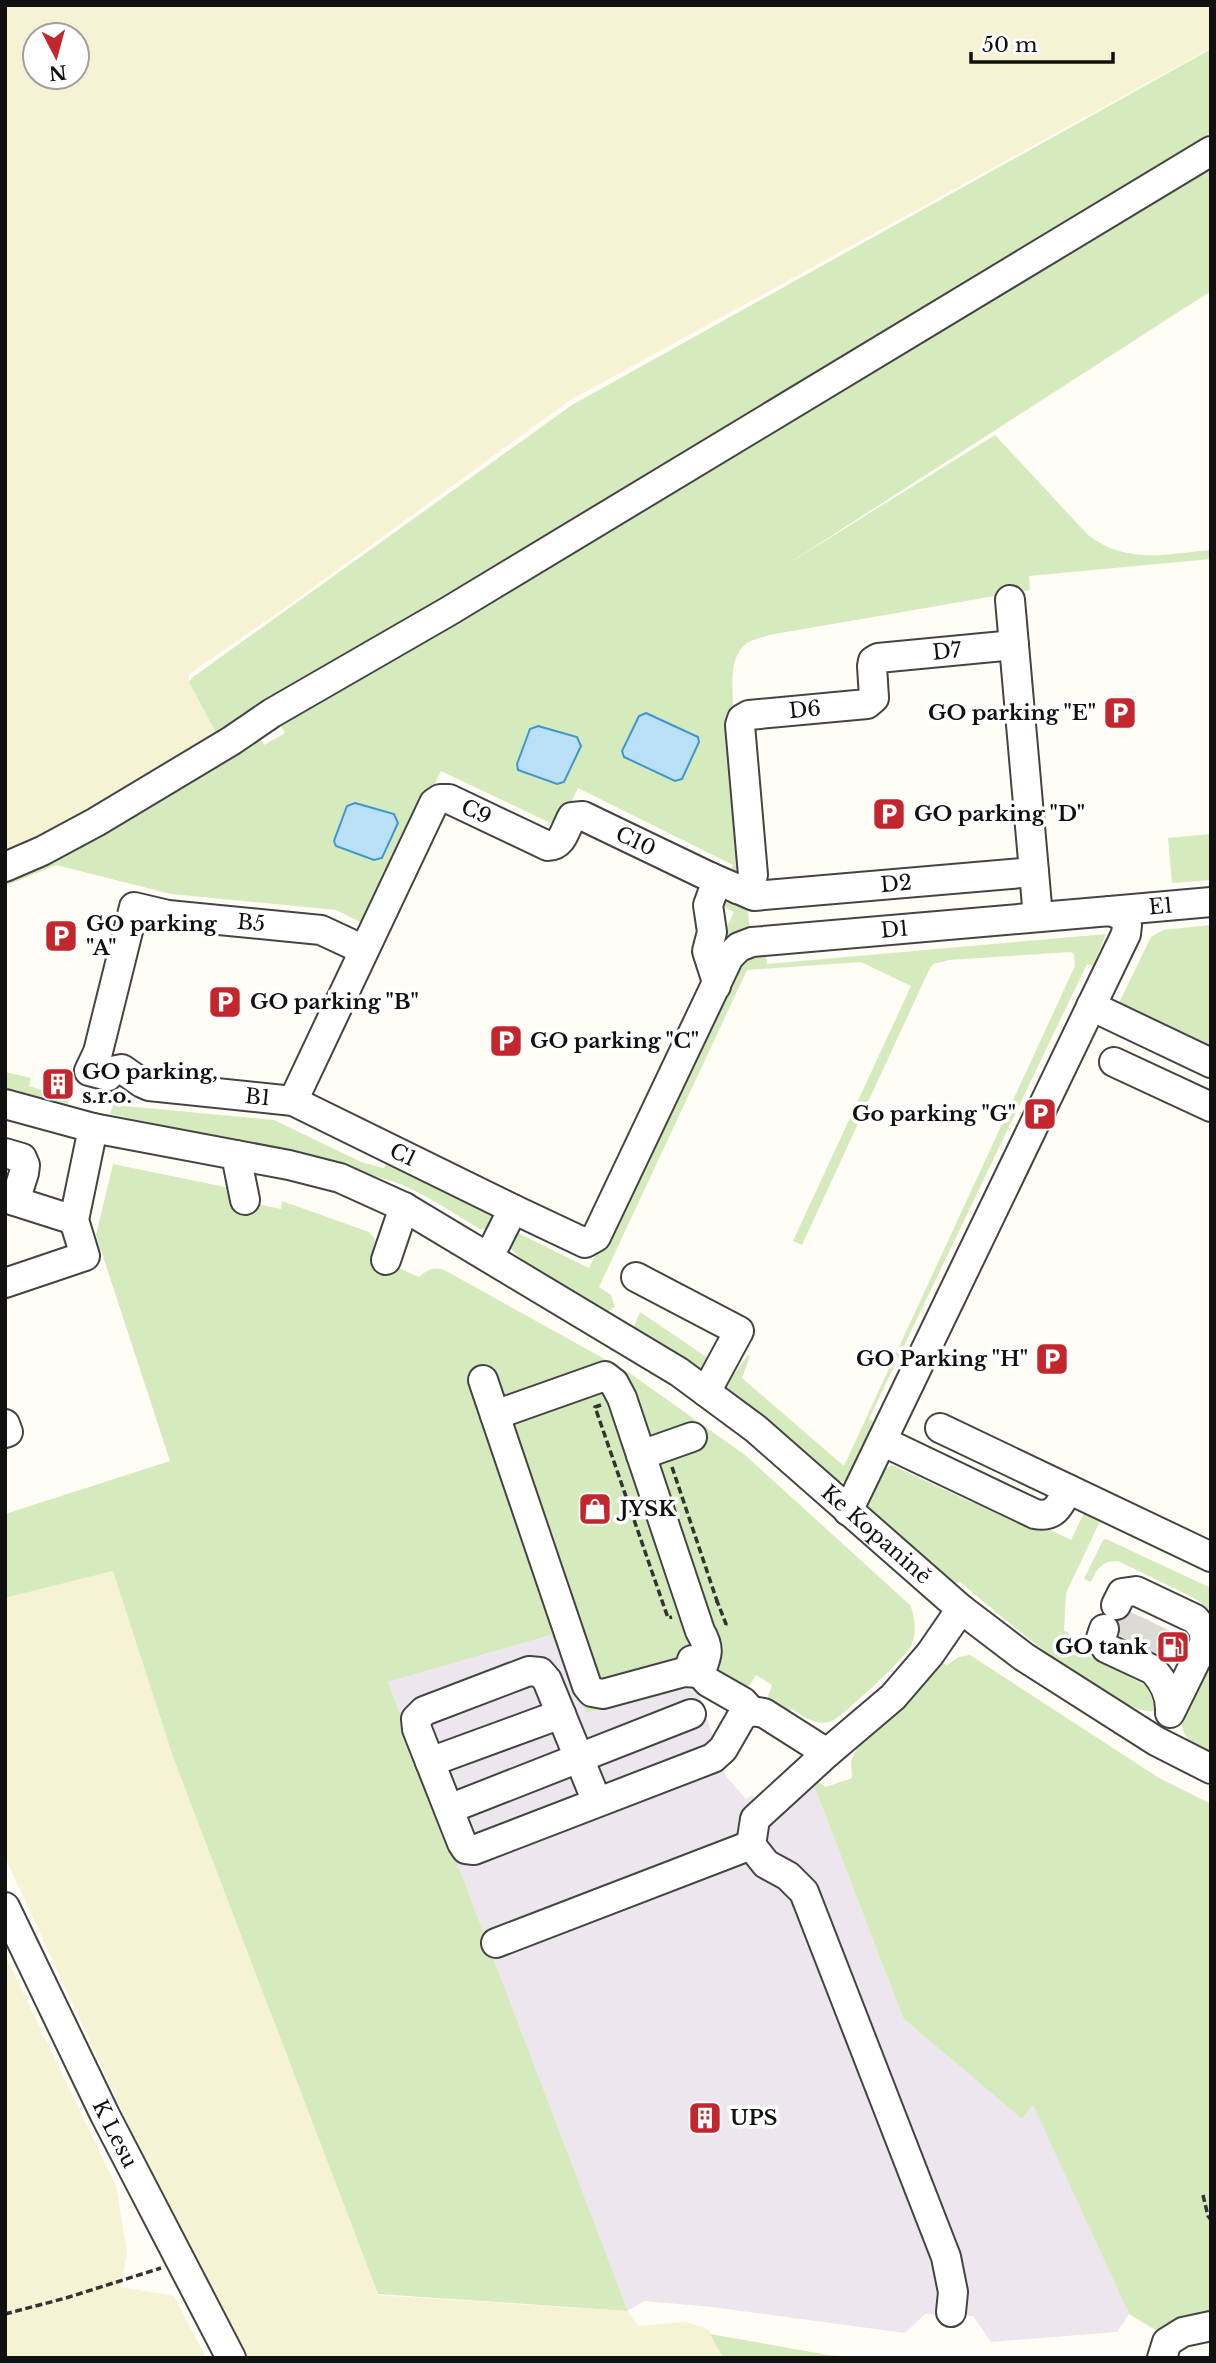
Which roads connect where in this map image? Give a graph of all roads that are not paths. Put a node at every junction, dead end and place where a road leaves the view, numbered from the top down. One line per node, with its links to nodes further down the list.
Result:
1 (1211, 151): 6 (street)
2 (1010, 600): 3 (street)
3 (1014, 645): 4 (street, D7); 7 (street)
4 (867, 704): 9 (street, D6)
5 (548, 846): 8 (street, C10); 13 (street, C9)
6 (5, 867)
7 (1034, 872): 9 (street, D2); 12 (street)
8 (710, 877): 9 (street, C10); 14 (street)
9 (748, 892)
10 (1211, 902): 11 (street, E1)
11 (1115, 912): 12 (street, E1); 15 (street)
12 (1038, 918): 14 (street, D1)
13 (364, 950): 18 (street, B5); 19 (street, C9)
14 (716, 986): 28 (street, C1)
15 (1091, 1006): 17 (street); 41 (street)
16 (1114, 1062): 21 (street)
17 (1211, 1063)
18 (98, 1074): 19 (street, B1)
19 (293, 1101): 28 (street, C1)
20 (5, 1104): 22 (street, Ke Kopanině)
21 (1211, 1107)
22 (93, 1128): 24 (street, Ke Kopanině); 29 (street)
23 (5, 1153): 25 (street)
24 (236, 1155): 26 (street); 27 (street, Ke Kopanině)
25 (10, 1200): 29 (street)
26 (245, 1200)
27 (404, 1207): 30 (street, Ke Kopanině); 31 (street)
28 (513, 1209): 30 (street)
29 (74, 1220): 33 (street)
30 (489, 1257): 35 (street, Ke Kopanině)
31 (386, 1260)
32 (636, 1278): 35 (street)
33 (5, 1283)
34 (482, 1380): 36 (street)
35 (706, 1392): 44 (street, Ke Kopanině)
36 (495, 1415): 42 (street); 47 (street)
37 (5, 1424): 39 (street)
38 (940, 1428): 43 (street)
39 (5, 1433)
40 (692, 1437): 42 (street)
41 (882, 1441): 43 (street); 44 (street)
42 (655, 1455): 47 (street)
43 (1068, 1489): 45 (street)
44 (848, 1511): 46 (street, Ke Kopanině)
45 (1211, 1557)
46 (961, 1609): 52 (street, Ke Kopanině); 53 (street)
47 (700, 1673): 48 (street)
48 (751, 1711): 53 (street); 57 (street)
49 (1170, 1713): 49 (street); 52 (street)
50 (561, 1714): 54 (street); 55 (street); 55 (street)
51 (691, 1714): 54 (street)
52 (1156, 1741): 56 (street, Ke Kopanině)
53 (827, 1753): 59 (street)
54 (579, 1758): 57 (street); 58 (street)
55 (430, 1762): 58 (street)
56 (1211, 1769)
57 (597, 1802): 58 (street)
58 (449, 1809)
59 (751, 1845): 61 (street); 62 (street)
60 (5, 1907): 64 (street, K Lesu)
61 (496, 1943)
62 (951, 2312)
63 (1211, 2326): 65 (street)
64 (231, 2358)
65 (1162, 2358)

